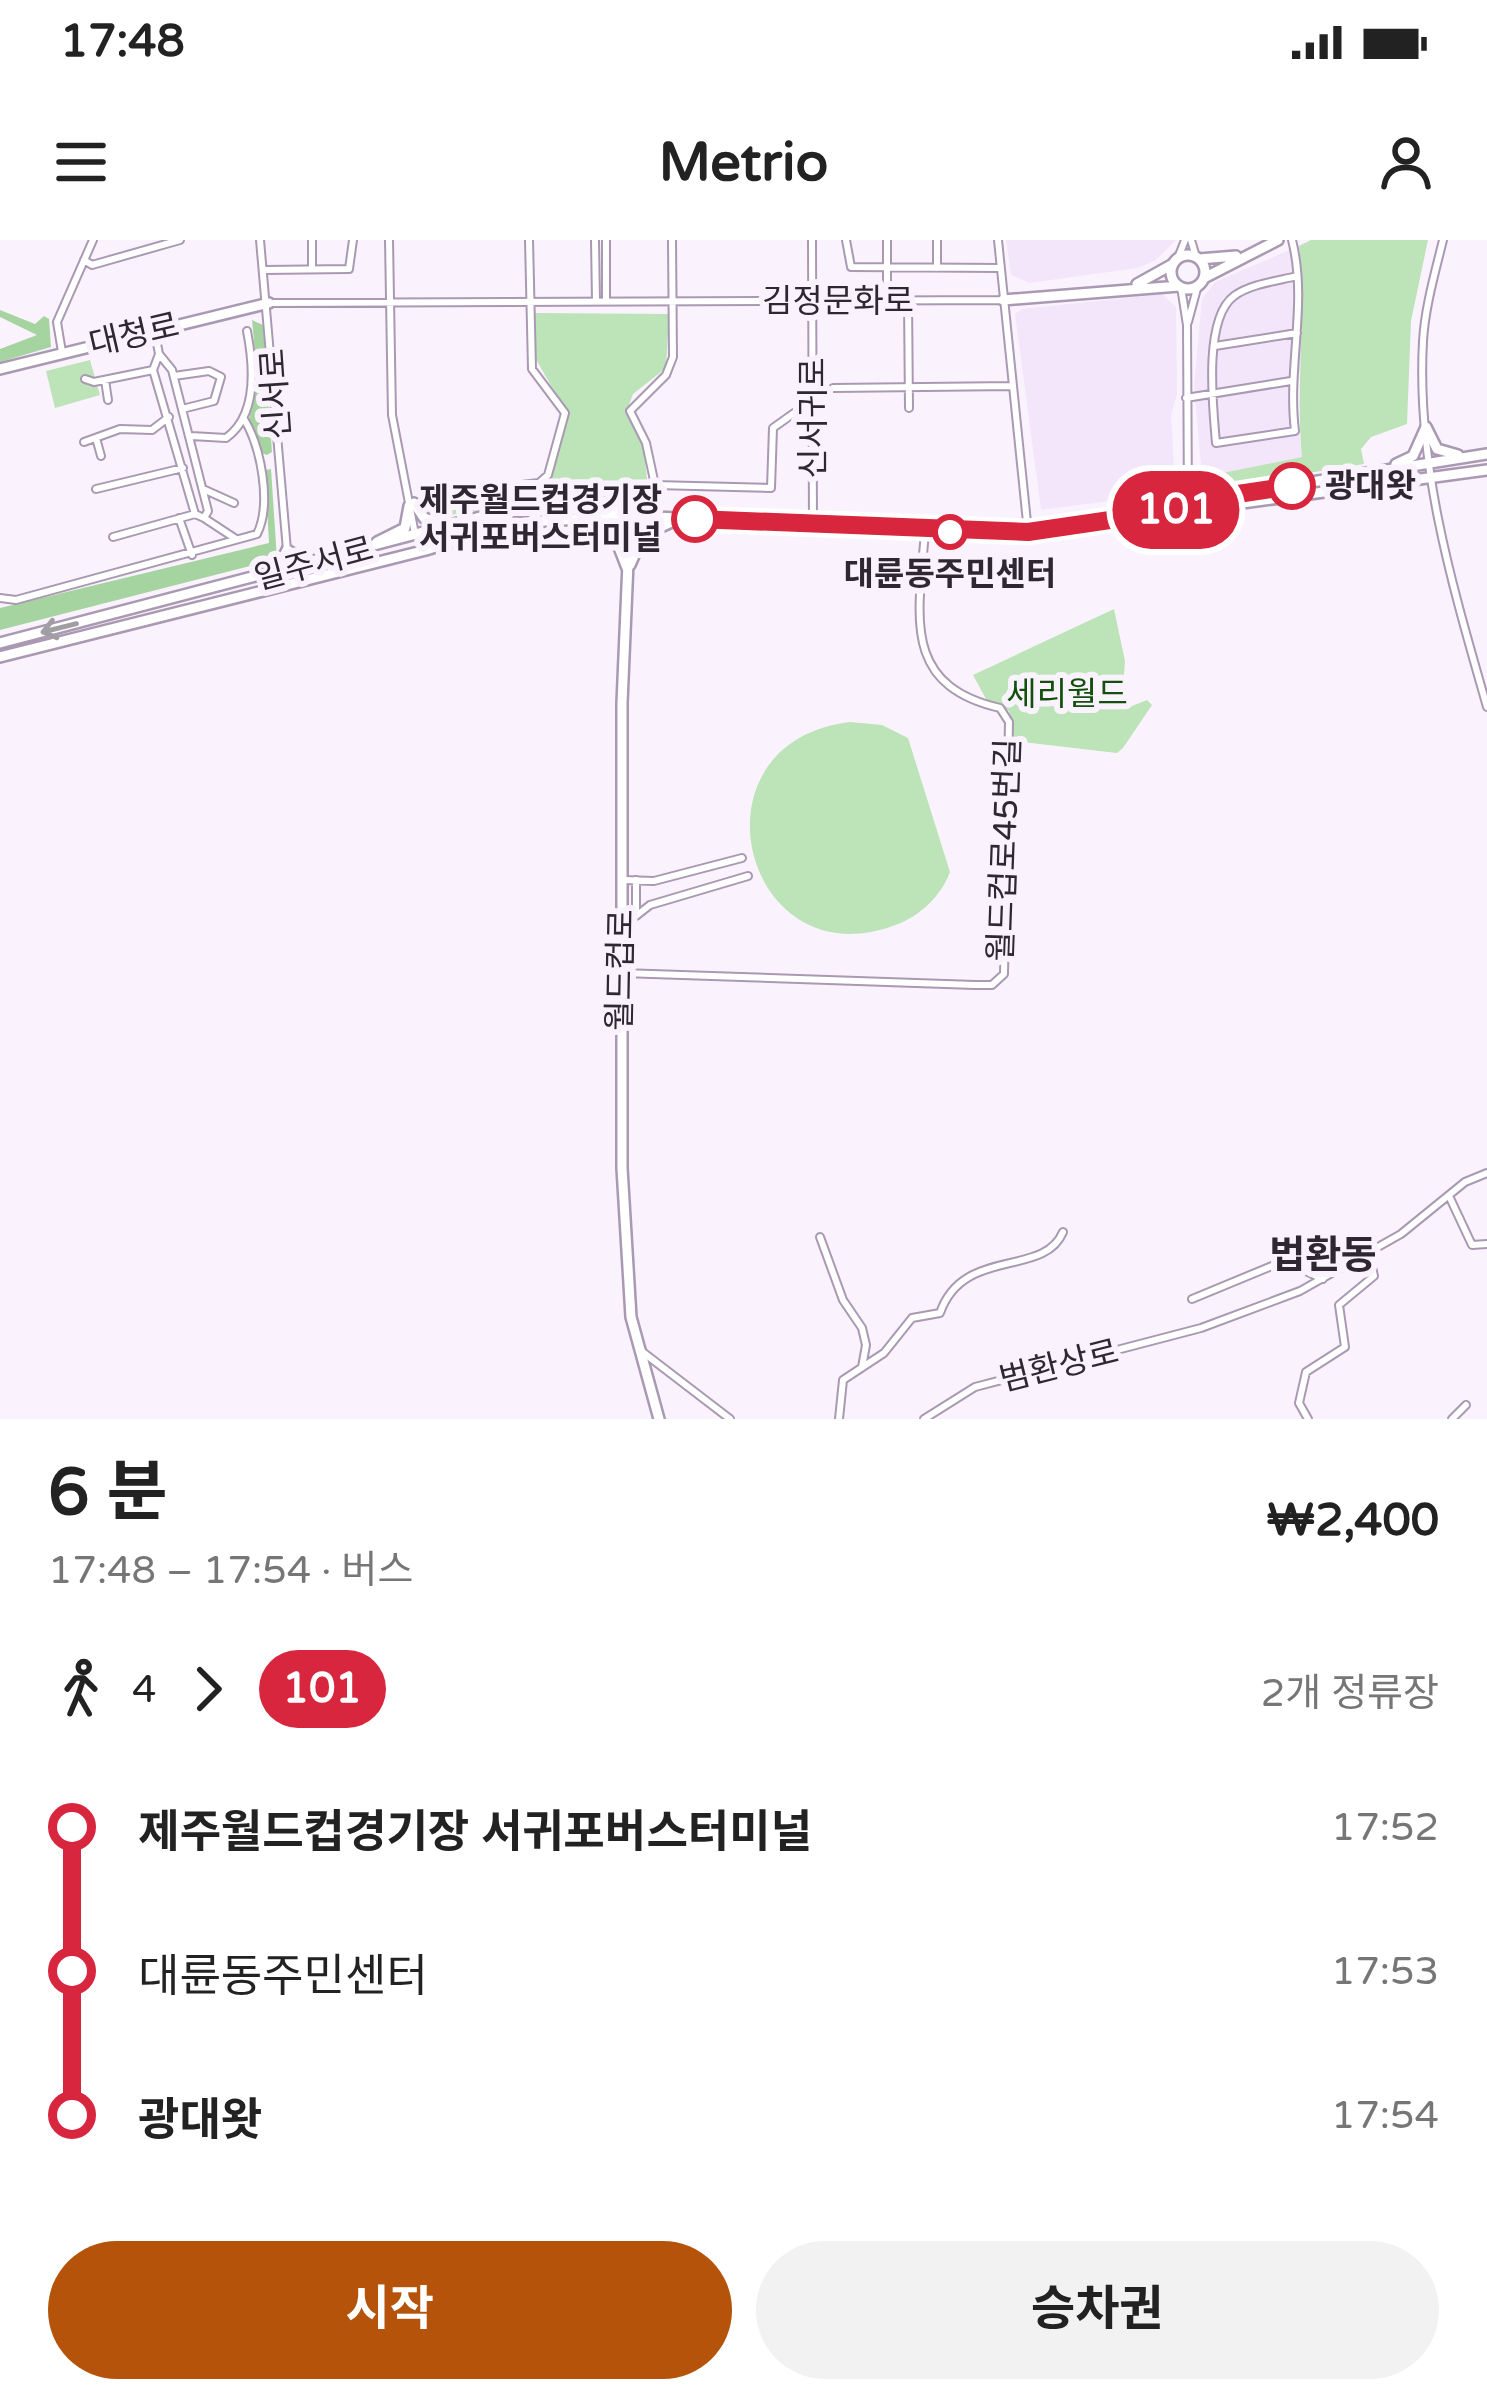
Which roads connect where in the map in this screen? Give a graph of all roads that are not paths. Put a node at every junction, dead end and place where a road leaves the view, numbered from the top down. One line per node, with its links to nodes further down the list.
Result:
1 (93, 240): 22 (street)
2 (180, 240): 22 (street)
3 (260, 240): 28 (street, 신서로)
4 (312, 240): 27 (street)
5 (353, 240): 27 (street)
6 (389, 240): 34 (street)
7 (529, 240): 41 (street)
8 (596, 240): 35 (street)
9 (606, 240): 36 (street)
10 (673, 240): 37 (street)
11 (812, 240): 38 (street, 신서귀로)
12 (847, 240): 24 (street)
13 (886, 240): 24 (street)
14 (937, 240): 25 (street)
15 (998, 240): 26 (street)
16 (1188, 240): 21 (street); 23 (street)
17 (1278, 240): 20 (main road)
18 (1292, 240): 29 (street)
19 (1443, 240): 67 (street)
20 (1241, 255): 21 (main road); 30 (main road)
21 (1197, 258): 23 (main road); 30 (main road)
22 (84, 260): 48 (street)
23 (1175, 261): 31 (main road); 32 (main road)
24 (887, 268): 25 (street); 39 (street)
25 (937, 268): 26 (street)
26 (1001, 268): 33 (street)
27 (312, 269): 28 (street)
28 (264, 270): 42 (street, 신서로)
29 (1297, 276): 46 (street); 47 (street)
30 (1201, 281): 32 (main road); 43 (street)
31 (1132, 287): 32 (main road); 33 (main road)
32 (1180, 287): 43 (street)
33 (1004, 300): 40 (street, 김정문화로); 56 (street)
34 (390, 301): 41 (street, 김정문화로); 42 (street, 김정문화로); 82 (street)
35 (596, 301): 36 (street, 김정문화로); 41 (street, 김정문화로)
36 (606, 301): 37 (street, 김정문화로)
37 (673, 301): 38 (street, 김정문화로); 64 (street)
38 (812, 301): 39 (street, 김정문화로); 64 (street, 신서귀로)
39 (887, 301): 40 (street, 김정문화로)
40 (908, 301): 57 (street)
41 (530, 302): 81 (street)
42 (269, 303): 44 (main road, 대청로); 100 (street, 신서로)
43 (1187, 325): 60 (street)
44 (155, 330): 48 (main road, 대청로); 49 (street)
45 (247, 331): 66 (street)
46 (1298, 333): 47 (street); 55 (street)
47 (1215, 346): 59 (street)
48 (62, 352): 50 (main road, 대청로)
49 (159, 354): 51 (street); 52 (street)
50 (0, 369)
51 (153, 370): 54 (street); 65 (street)
52 (174, 376): 63 (street); 63 (street)
53 (85, 379): 54 (street)
54 (104, 380): 61 (street)
55 (1292, 381): 59 (street); 59 (street)
56 (1012, 386): 57 (street); 96 (street)
57 (909, 387): 58 (street); 62 (street)
58 (833, 388)
59 (1214, 393): 60 (street)
60 (1186, 398): 77 (street)
61 (107, 400)
62 (909, 408)
63 (182, 409): 68 (street)
64 (813, 413): 94 (street, 신서귀로)
65 (170, 416): 69 (street); 74 (street)
66 (244, 418): 68 (street); 99 (street)
67 (1426, 427): 71 (main road); 73 (street); 76 (main road)
68 (190, 437): 80 (street)
69 (96, 438): 70 (street); 72 (street)
70 (84, 442)
71 (1487, 454): 73 (main road)
72 (101, 455)
73 (1427, 465): 76 (main road); 78 (street)
74 (183, 468): 79 (street); 86 (street)
75 (1487, 470): 78 (main road)
76 (1372, 473): 83 (main road)
77 (1188, 479): 83 (main road); 85 (street); 87 (main road)
78 (1431, 480): 83 (main road); 110 (street)
79 (96, 489)
80 (203, 489): 84 (street); 90 (street)
81 (442, 494)
82 (410, 500): 93 (main road); 98 (street); 102 (main road)
83 (1208, 502): 85 (main road)
84 (234, 503)
85 (1188, 508): 87 (main road)
86 (195, 514): 89 (street); 90 (street)
87 (1150, 514): 96 (main road)
88 (630, 517): 91 (main road); 92 (main road, 일주서로); 93 (main road, 일주서로); 105 (main road, 월드컵로)
89 (179, 518): 97 (street); 103 (street)
90 (204, 518): 99 (street)
91 (679, 518): 94 (main road); 105 (main road)
92 (590, 521): 101 (main road, 일주서로); 105 (main road)
93 (472, 523): 98 (main road, 일주서로)
94 (813, 525): 95 (main road)
95 (925, 531): 96 (main road); 115 (street, 월드컵로45번길)
96 (1028, 532)
97 (113, 537)
98 (419, 537): 101 (main road); 102 (main road, 일주서로)
99 (238, 540): 103 (street)
100 (287, 550): 104 (main road); 106 (main road)
101 (423, 551): 109 (main road, 일주서로)
102 (358, 553): 104 (main road, 일주서로)
103 (192, 555): 107 (street)
104 (315, 564): 106 (main road, 일주서로)
105 (627, 568): 113 (main road, 월드컵로)
106 (275, 574): 108 (main road, 일주서로, one-way to 108)
107 (0, 598)
108 (0, 643)
109 (0, 657)
110 (1487, 706)
111 (742, 858): 114 (street)
112 (748, 876): 114 (street)
113 (622, 880): 114 (street); 115 (main road, 월드컵로)
114 (636, 880)
115 (621, 973): 124 (main road, 월드컵로)
116 (1487, 1173): 117 (street, 범환상로)
117 (1450, 1198): 120 (street); 121 (street, 범환상로)
118 (1063, 1232): 125 (street)
119 (820, 1237): 125 (street)
120 (1487, 1244)
121 (1370, 1252): 122 (street, 범환상로); 131 (street)
122 (1323, 1279): 123 (street); 130 (street, 범환상로)
123 (1192, 1299)
124 (637, 1347): 127 (street); 128 (main road, 월드컵로)
125 (862, 1367): 129 (street)
126 (1466, 1405): 132 (street)
127 (723, 1418)
128 (659, 1419)
129 (839, 1419)
130 (924, 1419)
131 (1308, 1419)
132 (1452, 1419)

